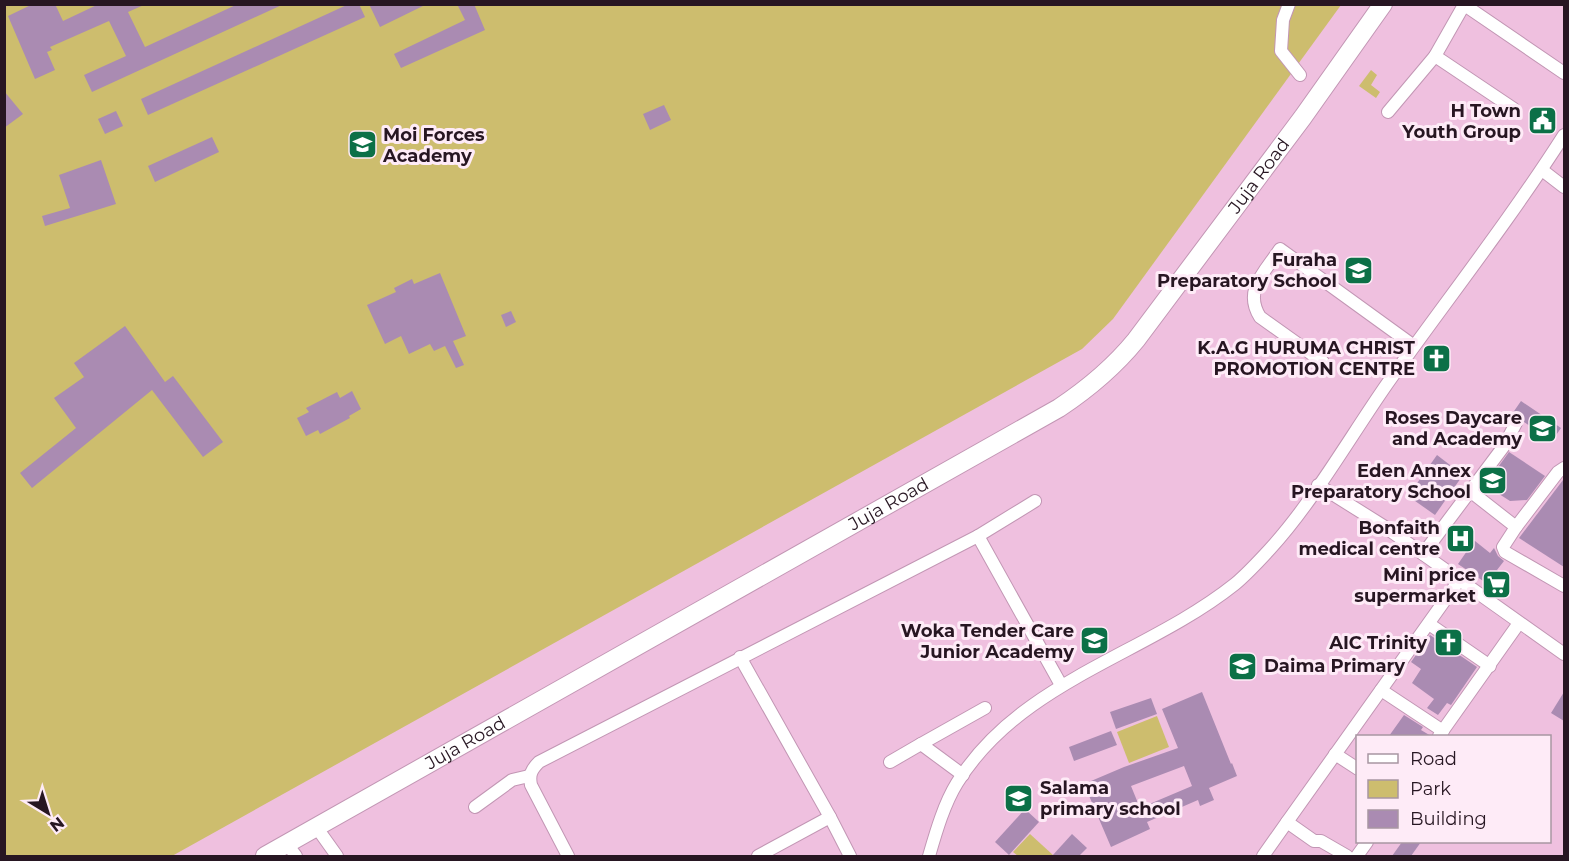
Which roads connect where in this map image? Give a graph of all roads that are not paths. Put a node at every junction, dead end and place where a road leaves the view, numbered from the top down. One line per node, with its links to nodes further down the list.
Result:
1 (1289, 4): 6 (street)
2 (1383, 4): 42 (main road, Juja Road)
3 (1464, 5): 4 (street); 5 (street)
4 (1435, 56): 7 (street); 8 (street)
5 (1564, 73)
6 (1300, 75)
7 (1514, 110)
8 (1388, 112)
9 (1564, 135): 10 (street)
10 (1542, 170): 11 (street); 12 (street)
11 (1564, 187)
12 (1414, 346): 13 (street); 16 (street)
13 (1323, 362)
14 (1516, 423): 17 (street)
15 (1564, 468): 19 (street)
16 (1318, 485): 21 (street); 29 (street)
17 (1470, 491): 19 (street); 21 (street)
18 (1035, 501): 20 (street)
19 (1516, 527): 23 (street)
20 (978, 536): 27 (street); 29 (street)
21 (1423, 554): 22 (street)
22 (1460, 579): 24 (street); 25 (street)
23 (1564, 586)
24 (1519, 623): 26 (street); 28 (street)
25 (1430, 624): 28 (street); 30 (street)
26 (1564, 654)
27 (740, 657): 38 (street); 40 (street)
28 (1490, 666): 32 (street)
29 (1061, 685): 37 (street)
30 (1381, 690): 32 (street); 34 (street)
31 (985, 708): 33 (street)
32 (1441, 734)
33 (921, 744): 35 (street); 37 (street)
34 (1335, 754): 36 (street); 41 (street)
35 (890, 762)
36 (1356, 768)
37 (963, 775): 50 (street)
38 (530, 776): 39 (street); 47 (street)
39 (475, 807)
40 (830, 817): 48 (street); 49 (street)
41 (1287, 822): 51 (street); 52 (street)
42 (317, 828): 44 (main road, Juja Road); 46 (street)
43 (1366, 843): 53 (street)
44 (291, 850): 45 (main road, Juja Road)
45 (265, 856)
46 (337, 856)
47 (568, 856)
48 (758, 856)
49 (850, 856)
50 (929, 856)
51 (1263, 856)
52 (1347, 856)
53 (1357, 856)

